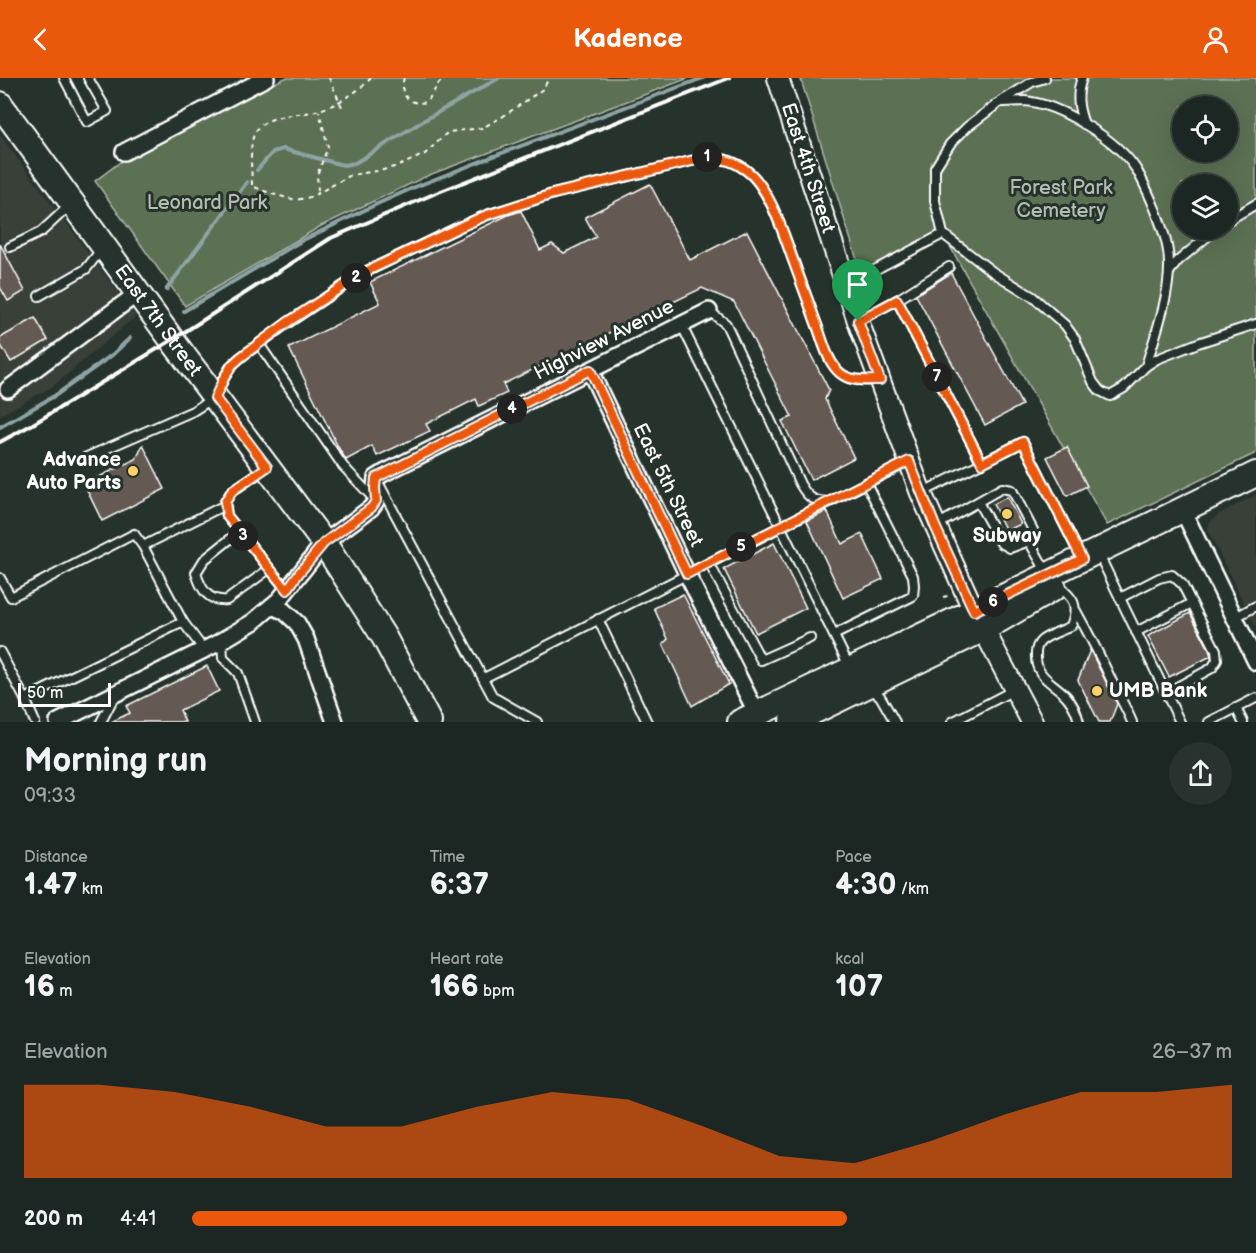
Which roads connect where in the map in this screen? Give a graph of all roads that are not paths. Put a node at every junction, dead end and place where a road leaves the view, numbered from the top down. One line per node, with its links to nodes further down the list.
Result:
1 (64, 78): 2 (lane)
2 (88, 78)
3 (778, 78): 20 (street, East 4th Street)
4 (1045, 78): 7 (lane)
5 (1082, 78): 9 (lane)
6 (257, 80): 10 (street)
7 (1000, 102): 9 (lane); 14 (lane)
8 (0, 104): 11 (main road, East 7th Street)
9 (1084, 124): 19 (lane)
10 (124, 152)
11 (72, 203): 16 (lane); 17 (main road, East 7th Street)
12 (1256, 204): 13 (lane)
13 (1238, 215)
14 (943, 234): 20 (lane); 29 (lane)
15 (1203, 240): 19 (lane)
16 (10, 247)
17 (104, 247): 21 (main road, East 7th Street); 22 (lane)
18 (949, 267): 23 (lane)
19 (1168, 274): 29 (lane)
20 (846, 284): 25 (street, East 4th Street)
21 (138, 293): 32 (street); 33 (main road, East 7th Street)
22 (39, 296)
23 (897, 300): 25 (lane); 36 (lane)
24 (709, 311): 26 (street, Highview Avenue); 44 (lane)
25 (858, 321): 31 (street, East 4th Street)
26 (681, 324): 30 (street, Highview Avenue); 49 (lane)
27 (1256, 324): 29 (lane)
28 (259, 344): 31 (lane); 33 (lane); 43 (lane)
29 (1146, 366)
30 (590, 370): 39 (street, Highview Avenue); 57 (street, East 5th Street)
31 (880, 380): 35 (street, East 4th Street)
32 (8, 389)
33 (215, 398): 34 (lane); 37 (main road, East 7th Street)
34 (80, 460)
35 (909, 461): 40 (lane); 42 (street, East 4th Street)
36 (982, 463): 42 (lane); 54 (lane)
37 (267, 467): 46 (lane); 52 (main road, East 7th Street)
38 (1256, 474): 54 (main road)
39 (376, 478): 43 (street); 77 (lane)
40 (866, 483): 44 (lane); 71 (lane)
41 (1256, 489): 47 (main road)
42 (921, 493): 48 (street, East 4th Street)
43 (376, 501): 52 (street)
44 (828, 502): 49 (lane)
45 (978, 502): 48 (lane); 51 (lane); 51 (lane)
46 (225, 505): 50 (lane); 53 (lane)
47 (1188, 521): 54 (main road); 66 (street)
48 (935, 526): 68 (street, East 4th Street)
49 (780, 527): 55 (lane); 71 (lane)
50 (239, 532): 56 (lane); 56 (lane)
51 (1029, 541): 59 (lane)
52 (324, 543): 60 (street); 93 (main road, East 7th Street)
53 (143, 546): 58 (lane); 69 (lane)
54 (1092, 561): 59 (main road); 61 (lane)
55 (709, 563): 57 (lane); 72 (lane)
56 (269, 569): 60 (lane)
57 (687, 574): 67 (lane); 86 (street, East 5th Street)
58 (0, 578)
59 (1053, 580): 65 (lane); 68 (main road)
60 (287, 590): 63 (street)
61 (1120, 598): 62 (lane); 70 (lane)
62 (1192, 603): 70 (lane); 81 (lane)
63 (272, 606): 73 (street); 92 (street)
64 (1256, 606): 66 (lane)
65 (1075, 610): 100 (lane); 101 (lane)
66 (1234, 618): 76 (street)
67 (598, 619): 77 (lane); 95 (lane)
68 (979, 620): 78 (main road); 79 (street, East 4th Street)
69 (183, 622): 74 (lane); 83 (lane)
70 (1136, 632): 81 (lane)
71 (834, 635): 78 (lane)
72 (810, 638)
73 (222, 641): 74 (street); 91 (lane)
74 (204, 650): 80 (street)
75 (0, 652): 83 (lane)
76 (1255, 657)
77 (484, 678): 94 (lane)
78 (859, 678): 86 (main road); 96 (main road); 97 (lane)
79 (1015, 690): 87 (lane); 99 (street, East 4th Street)
80 (116, 693): 85 (street); 90 (lane)
81 (1166, 693): 102 (lane)
82 (1256, 698): 84 (lane)
83 (25, 699): 88 (lane)
84 (1236, 708): 103 (lane); 104 (lane)
85 (77, 717): 89 (street)
86 (748, 718)
87 (965, 719): 98 (lane)
88 (35, 722)
89 (58, 722)
90 (101, 722)
91 (255, 722)
92 (335, 722)
93 (429, 722)
94 (537, 722)
95 (647, 722)
96 (792, 722)
97 (895, 722)
98 (952, 722)
99 (1032, 722)
100 (1079, 722)
101 (1132, 722)
102 (1180, 722)
103 (1209, 722)
104 (1243, 722)

